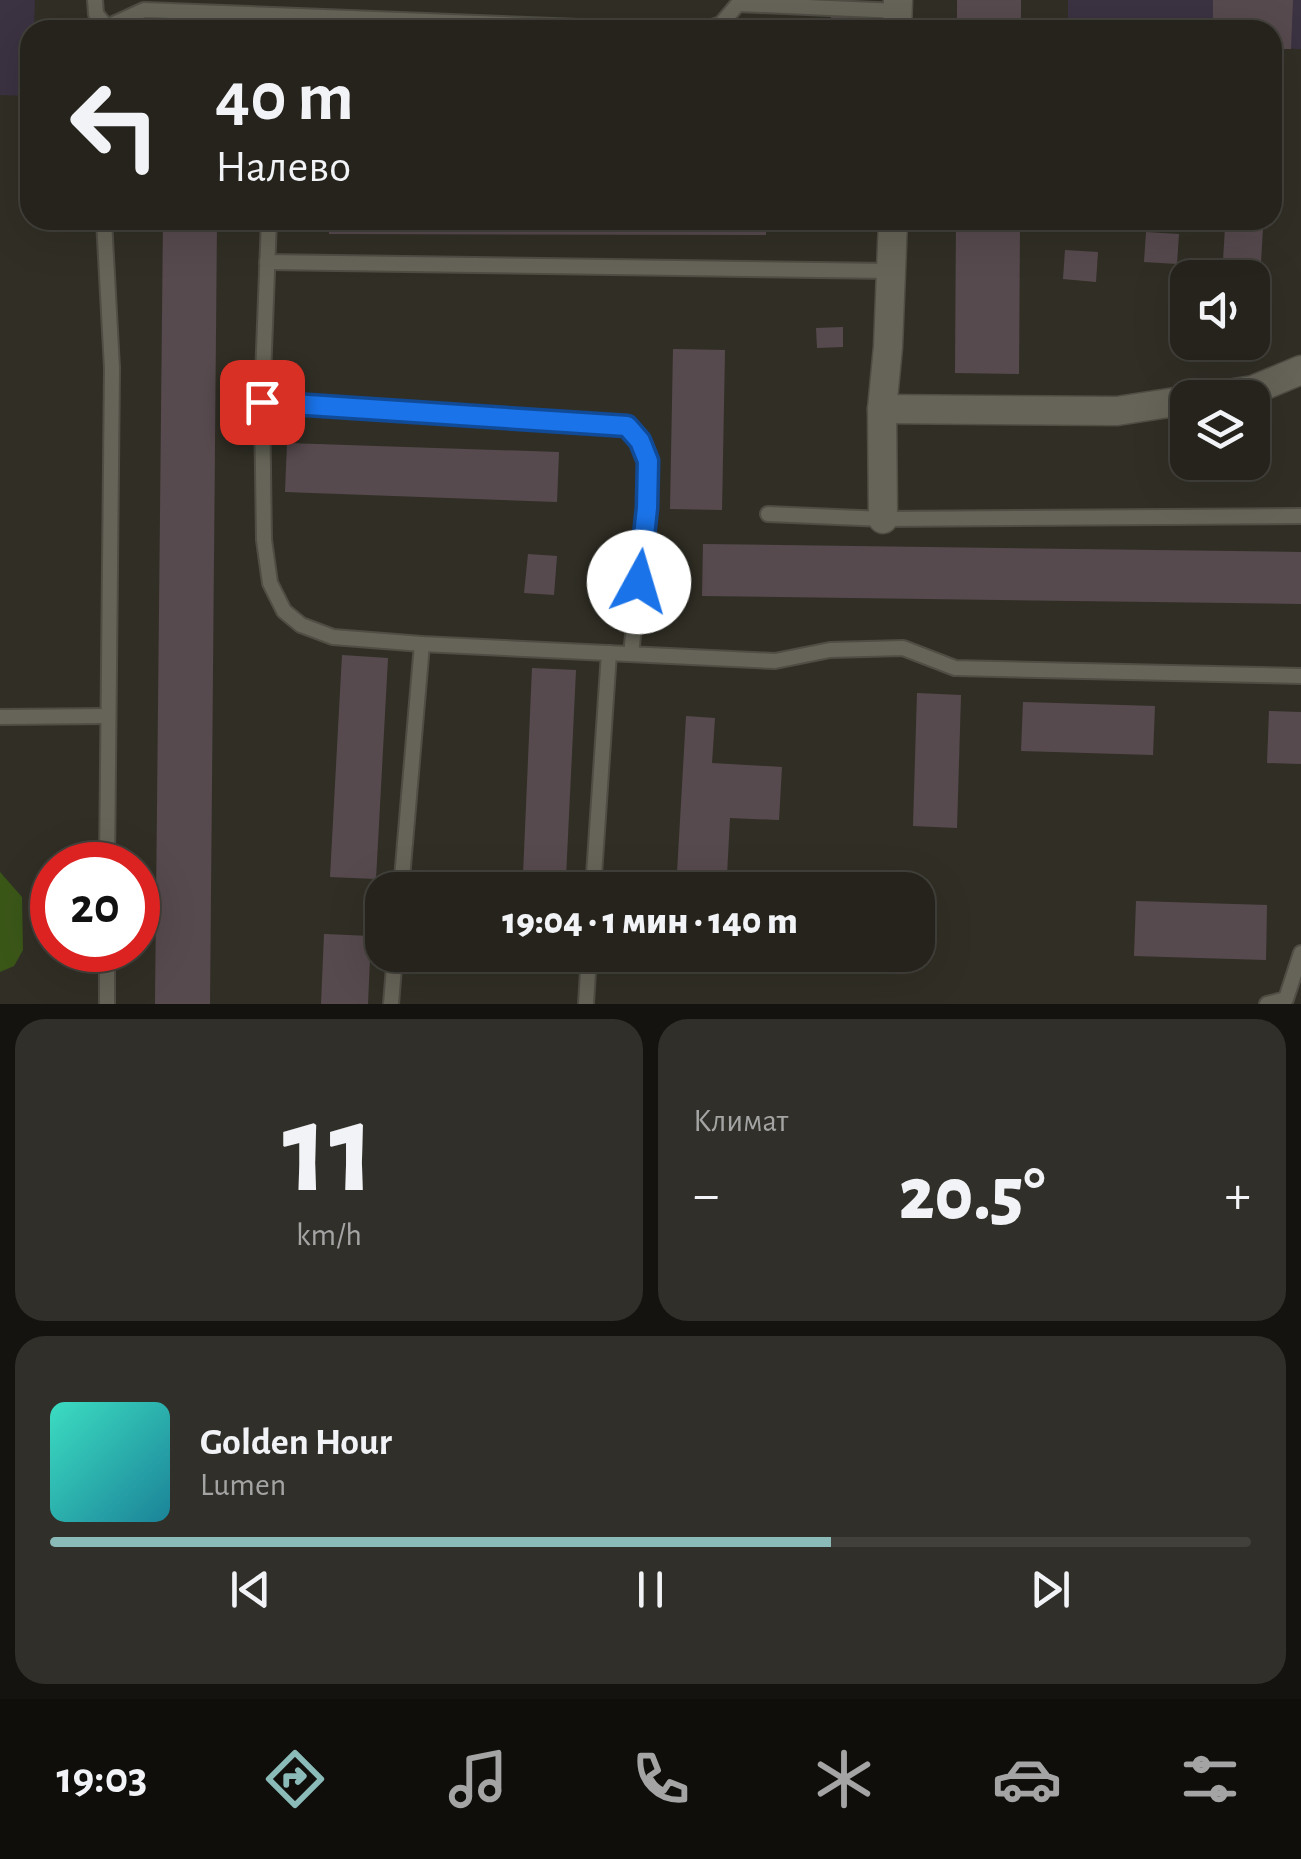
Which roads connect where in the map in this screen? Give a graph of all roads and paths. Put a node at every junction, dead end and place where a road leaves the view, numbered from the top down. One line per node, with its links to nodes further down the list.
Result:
1 (128, 0): 5 (lane)
2 (739, 2): 4 (lane)
3 (274, 14): 5 (lane); 7 (lane); 8 (lane)
4 (898, 14)
5 (128, 16): 6 (lane)
6 (121, 20)
7 (274, 20)
8 (418, 20)
9 (105, 230): 27 (lane)
10 (268, 230): 12 (lane)
11 (894, 230): 13 (street)
12 (268, 262): 13 (lane); 16 (lane)
13 (892, 271): 18 (street)
14 (1301, 370): 15 (street)
15 (1270, 383)
16 (262, 402): 22 (lane); 24 (lane)
17 (1170, 403): 18 (street)
18 (882, 409): 21 (street)
19 (768, 514): 21 (lane)
20 (1301, 516): 21 (lane)
21 (883, 519)
22 (422, 644): 23 (lane); 29 (lane)
23 (609, 654): 24 (lane); 30 (lane)
24 (631, 654): 25 (lane)
25 (1301, 676)
26 (0, 716): 27 (lane)
27 (107, 716): 28 (lane)
28 (107, 842)
29 (402, 872)
30 (594, 872)
31 (1301, 953): 38 (lane)
32 (107, 972): 35 (lane)
33 (394, 972): 36 (lane)
34 (588, 972): 37 (lane)
35 (107, 1004)
36 (391, 1004)
37 (586, 1004)
38 (1267, 1004)

